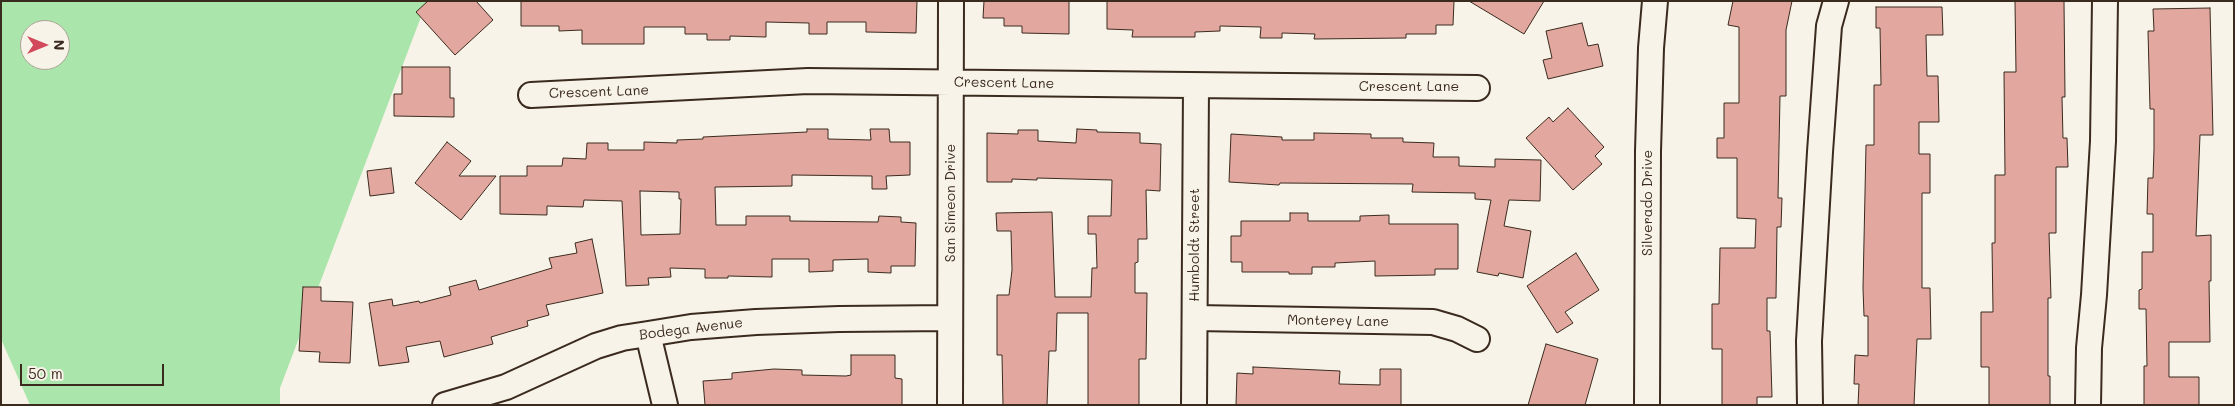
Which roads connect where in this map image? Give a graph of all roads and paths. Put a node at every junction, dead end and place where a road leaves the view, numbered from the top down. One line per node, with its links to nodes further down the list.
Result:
1 (951, 1): 5 (street, San Simeon Drive)
2 (1655, 1): 17 (street, Silverado Drive)
3 (1836, 1): 18 (street)
4 (2105, 1): 19 (street)
5 (952, 83): 6 (street, Crescent Lane); 8 (street, Crescent Lane); 9 (street, San Simeon Drive)
6 (1196, 86): 7 (street, Crescent Lane); 10 (street, Humboldt Street)
7 (1477, 88)
8 (531, 95)
9 (950, 318): 11 (street, Bodega Avenue); 15 (street, San Simeon Drive)
10 (1195, 318): 12 (street, Monterey Lane); 16 (street, Humboldt Street)
11 (648, 334): 13 (street, Bodega Avenue); 14 (street)
12 (1477, 340)
13 (445, 405)
14 (665, 405)
15 (950, 405)
16 (1194, 405)
17 (1647, 405)
18 (1810, 405)
19 (2088, 405)

